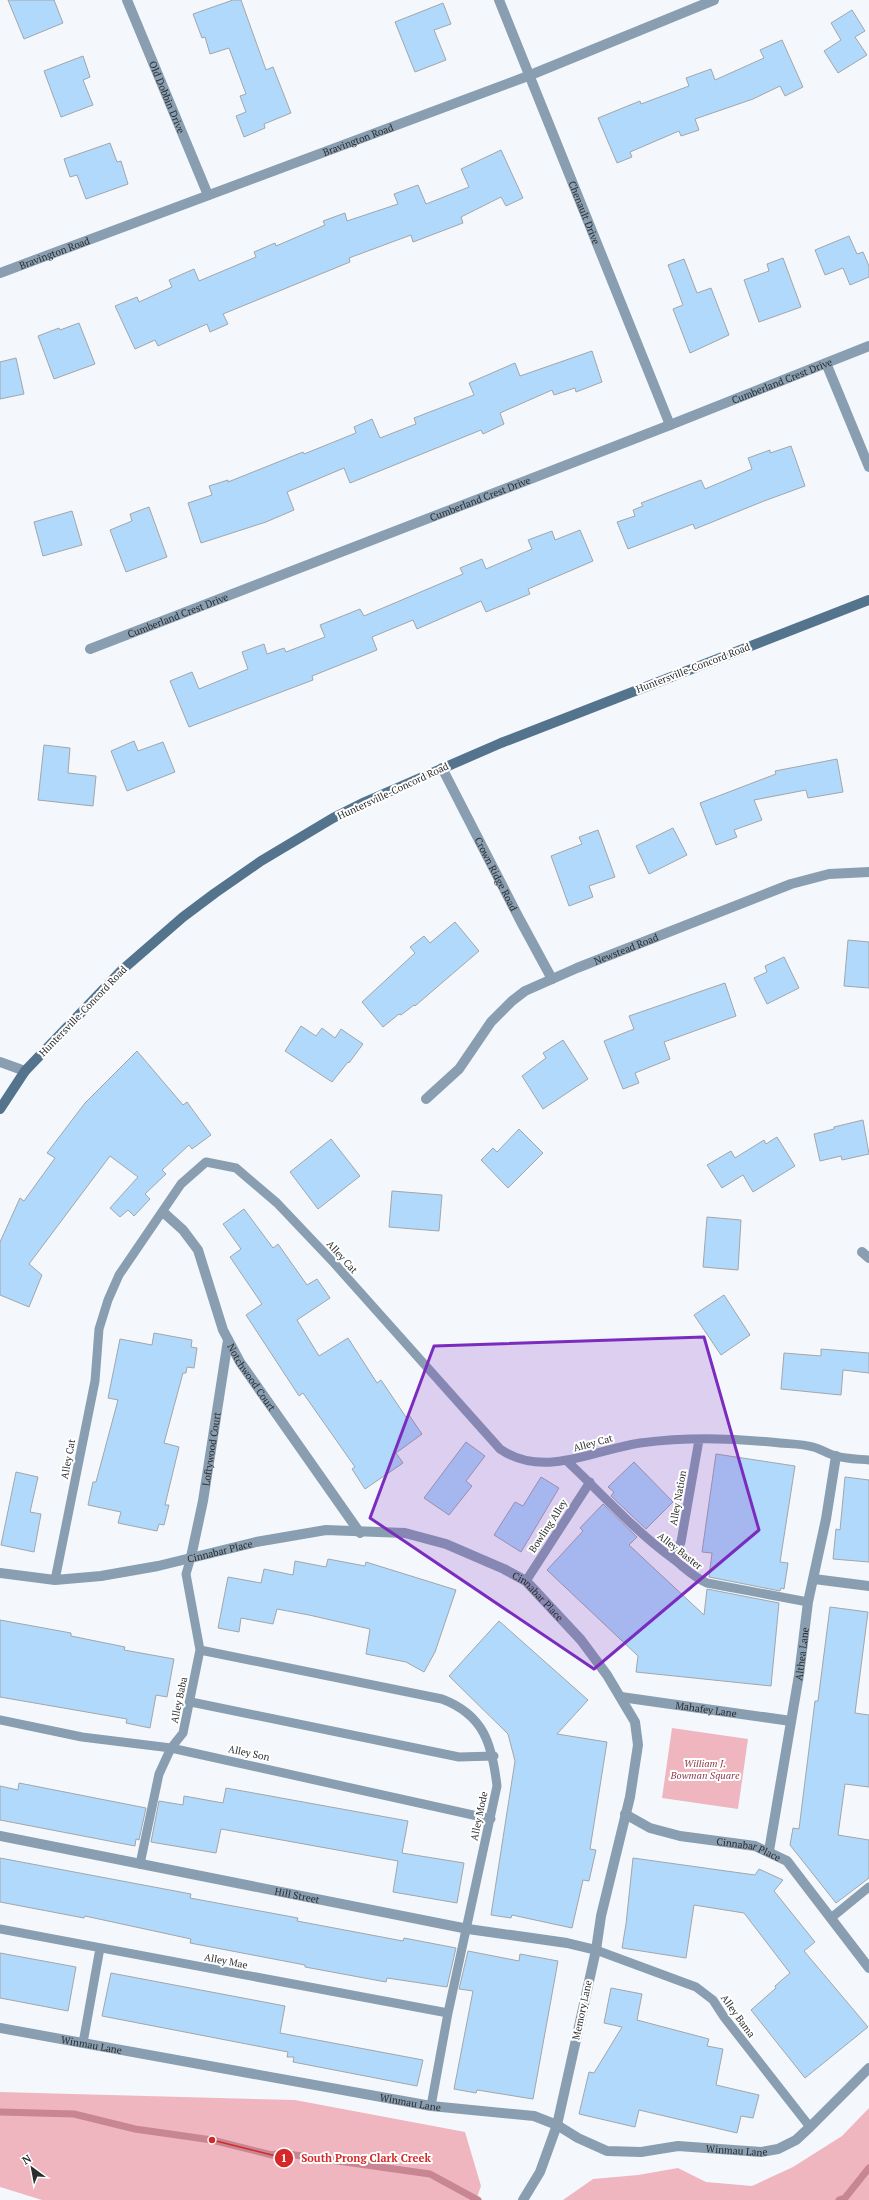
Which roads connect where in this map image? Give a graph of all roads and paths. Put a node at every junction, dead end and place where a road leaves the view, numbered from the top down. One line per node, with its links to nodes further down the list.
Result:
1 (127, 0): 5 (street, Old Dobbin Drive)
2 (499, 0): 4 (street, Chenault Drive)
3 (714, 0): 4 (street, Bravington Road)
4 (528, 76): 5 (street, Bravington Road); 9 (street, Chenault Drive)
5 (208, 195): 6 (street, Bravington Road)
6 (0, 273)
7 (869, 346): 8 (street, Cumberland Crest Drive)
8 (826, 363): 9 (street, Cumberland Crest Drive); 10 (street)
9 (670, 425): 12 (street, Cumberland Crest Drive)
10 (869, 467)
11 (869, 600): 13 (main road, Huntersville-Concord Road)
12 (90, 649)
13 (442, 768): 15 (street, Crown Ridge Road); 17 (main road, Huntersville-Concord Road)
14 (869, 872): 15 (street, Newstead Road)
15 (552, 979): 18 (street, Newstead Road)
16 (0, 1062): 17 (street)
17 (24, 1071): 19 (main road, Huntersville-Concord Road)
18 (426, 1099)
19 (0, 1109)
20 (163, 1212): 21 (street, Notchwood Court); 25 (lane, Alley Cat); 32 (lane, Alley Cat)
21 (228, 1340): 27 (street, Notchwood Court); 28 (street, Loftywood Court)
22 (699, 1440): 23 (lane, Alley Cat); 25 (lane, Alley Cat); 29 (lane, Alley Nation)
23 (836, 1456): 24 (lane, Alley Cat); 31 (street, Althea Lane)
24 (869, 1460)
25 (568, 1462): 26 (lane, Alley Baster)
26 (590, 1482): 29 (lane, Alley Baster); 33 (lane, Bowling Alley)
27 (360, 1533): 28 (street, Cinnabar Place); 33 (street, Cinnabar Place)
28 (191, 1557): 32 (street, Cinnabar Place); 36 (lane, Alley Baba)
29 (673, 1559): 35 (lane, Alley Baster)
30 (0, 1573): 32 (street, Cinnabar Place)
31 (814, 1579): 34 (street); 35 (street, Althea Lane)
32 (55, 1580)
33 (526, 1582): 37 (street, Cinnabar Place)
34 (869, 1586)
35 (808, 1602): 40 (street, Althea Lane)
36 (200, 1650): 38 (lane, Alley Baba); 42 (lane, Alley Mode)
37 (621, 1697): 40 (street, Mahafey Lane); 43 (street, Cinnabar Place)
38 (191, 1702): 41 (lane, Alley Baba); 42 (lane)
39 (0, 1720): 41 (lane, Alley Son)
40 (791, 1721): 46 (street, Althea Lane)
41 (171, 1748): 44 (lane, Alley Son); 47 (lane, Alley Baba)
42 (494, 1756): 44 (lane, Alley Mode)
43 (625, 1814): 46 (street, Cinnabar Place); 53 (street, Memory Lane)
44 (491, 1819): 51 (lane, Alley Mode)
45 (0, 1836): 47 (street, Hill Street)
46 (769, 1851): 49 (street, Cinnabar Place)
47 (140, 1864): 51 (street, Hill Street)
48 (869, 1887): 49 (lane)
49 (830, 1918): 54 (street, Cinnabar Place)
50 (0, 1929): 52 (lane, Alley Mae)
51 (468, 1929): 53 (street, Hill Street); 55 (lane, Alley Mode)
52 (100, 1948): 55 (lane, Alley Mae); 57 (lane)
53 (596, 1950): 60 (street, Memory Lane); 61 (lane, Alley Bama)
54 (869, 1968)
55 (448, 2014): 59 (lane, Alley Mode)
56 (0, 2028): 57 (street, Winmau Lane)
57 (83, 2043): 59 (street, Winmau Lane)
58 (869, 2068): 61 (street, Winmau Lane)
59 (432, 2106): 60 (street, Winmau Lane)
60 (558, 2126): 61 (street, Winmau Lane); 62 (street, Memory Lane)
61 (810, 2127)
62 (523, 2200)

